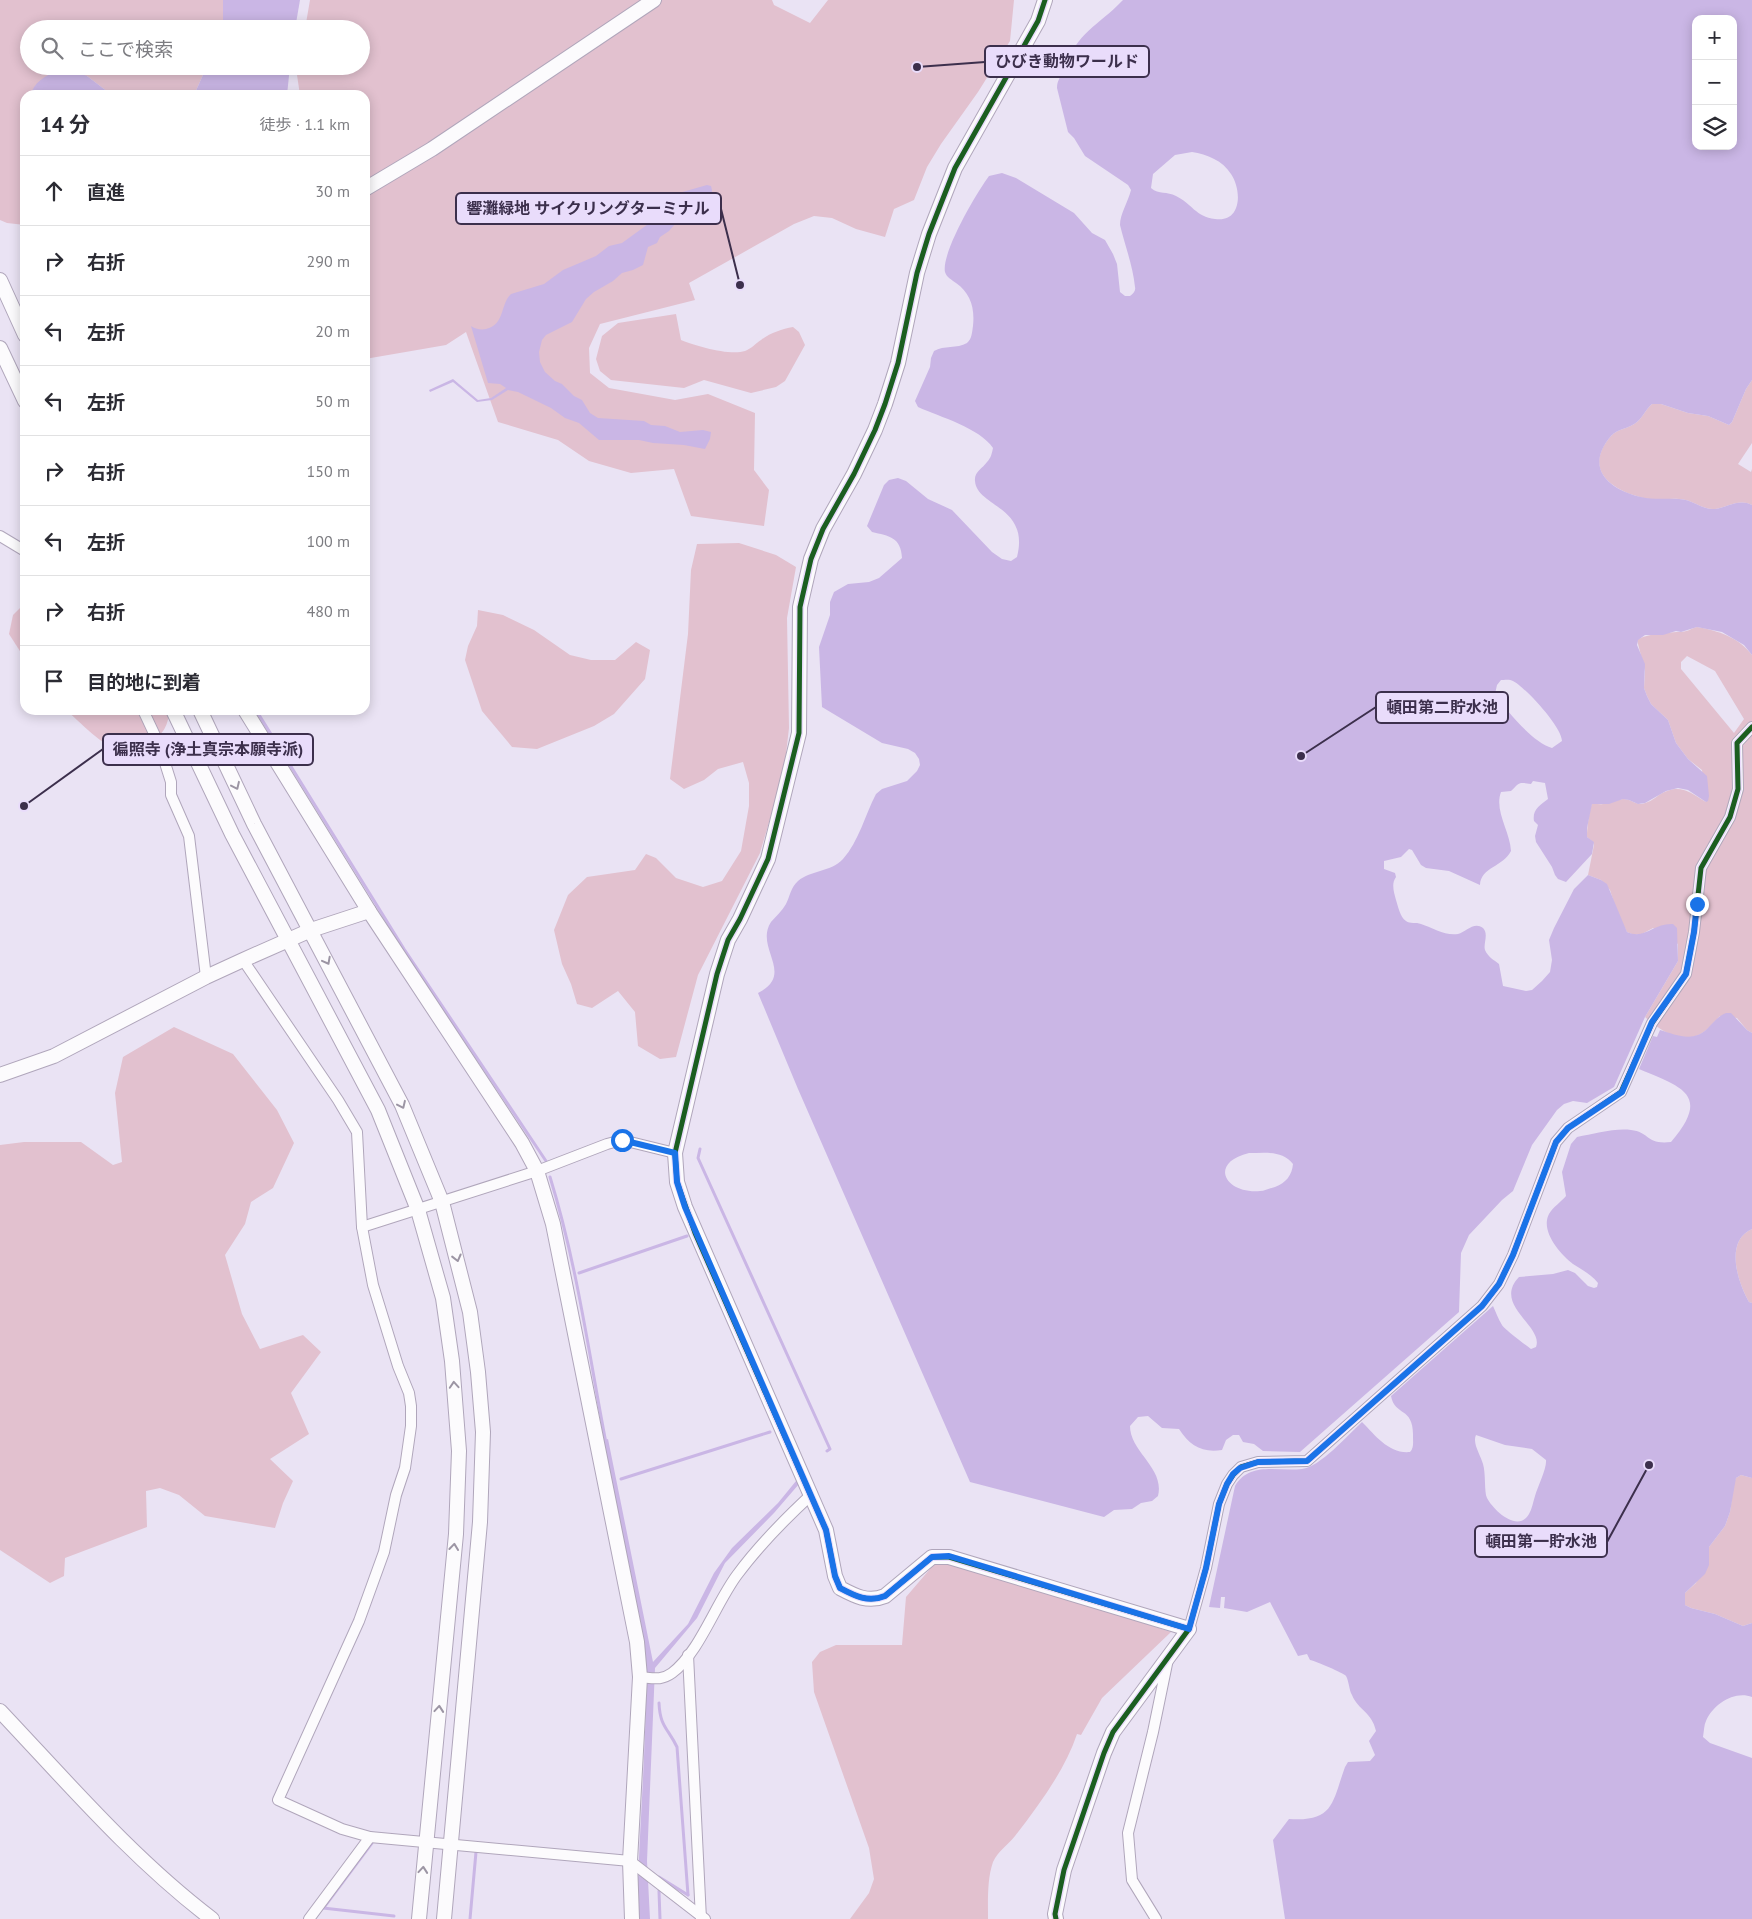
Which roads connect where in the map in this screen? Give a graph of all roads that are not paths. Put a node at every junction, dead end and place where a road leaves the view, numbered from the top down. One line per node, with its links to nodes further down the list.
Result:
1 (654, 0): 3 (street)
2 (1045, 0): 21 (street)
3 (370, 186)
4 (0, 280): 5 (street)
5 (20, 324)
6 (0, 348): 7 (street)
7 (20, 390)
8 (0, 536): 9 (street)
9 (20, 548)
10 (145, 715): 19 (street)
11 (174, 715): 17 (street)
12 (202, 715): 16 (street, one-way to 16)
13 (248, 715): 15 (street)
14 (1752, 727): 27 (street)
15 (369, 911): 16 (street); 22 (street)
16 (310, 930): 17 (street); 23 (street, one-way to 23)
17 (288, 941): 18 (street); 24 (street)
18 (243, 960): 19 (street); 25 (street)
19 (206, 977): 20 (street)
20 (0, 1075)
21 (675, 1153): 22 (street); 26 (street)
22 (537, 1171): 23 (street); 30 (street)
23 (442, 1202): 24 (street); 34 (street, one-way to 34)
24 (418, 1210): 25 (street); 33 (street, one-way to 24)
25 (362, 1227): 32 (street)
26 (809, 1488): 27 (street); 28 (street)
27 (1189, 1629): 29 (street)
28 (688, 1655): 30 (street); 36 (street)
29 (1168, 1658): 42 (street); 43 (street)
30 (640, 1677): 35 (street)
31 (0, 1711): 37 (street)
32 (370, 1837): 33 (street); 38 (street)
33 (426, 1843): 34 (street); 39 (street, one-way to 33)
34 (450, 1844): 35 (street); 40 (street)
35 (630, 1861): 36 (street); 41 (street)
36 (702, 1918)
37 (212, 1919)
38 (309, 1919)
39 (419, 1919)
40 (444, 1919)
41 (632, 1919)
42 (1056, 1919)
43 (1156, 1919)

